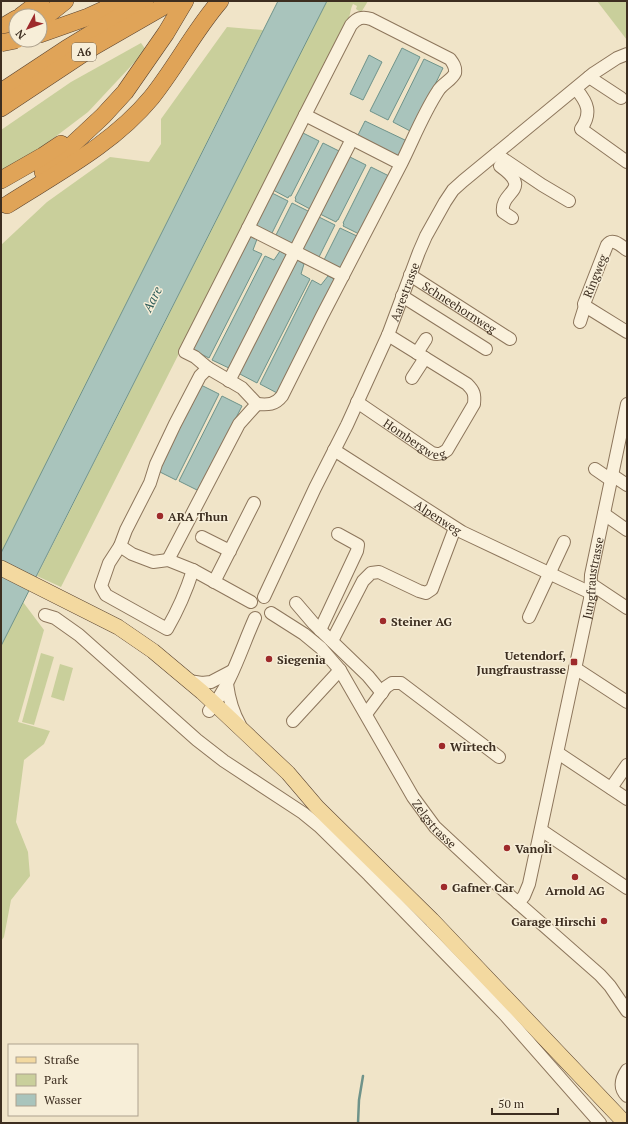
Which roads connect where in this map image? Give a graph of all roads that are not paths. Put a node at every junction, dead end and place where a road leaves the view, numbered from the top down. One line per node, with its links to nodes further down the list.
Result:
1 (41, 1): 7 (highway)
2 (65, 1): 8 (highway)
3 (123, 1): 9 (highway)
4 (145, 1): 14 (highway, A6)
5 (176, 1): 11 (highway); 16 (highway, A6)
6 (220, 1): 24 (highway)
7 (32, 8)
8 (48, 15)
9 (48, 31)
10 (627, 54): 12 (street, Aarestrasse)
11 (143, 67): 22 (highway); 24 (highway)
12 (589, 78): 13 (street, Aarestrasse); 15 (street)
13 (576, 89): 19 (street, Aarestrasse); 20 (street)
14 (1, 92)
15 (621, 98)
16 (1, 108)
17 (305, 115): 18 (street); 21 (street); 26 (street)
18 (352, 139): 21 (street); 28 (street)
19 (493, 157): 23 (street); 25 (street); 29 (street, Aarestrasse)
20 (627, 162)
21 (401, 164): 30 (street)
22 (1, 180)
23 (569, 201)
24 (4, 209)
25 (512, 218)
26 (248, 228): 28 (street); 40 (street)
27 (627, 250): 32 (street, Ringweg)
28 (295, 252): 30 (street); 42 (street)
29 (410, 275): 31 (street, Aarestrasse); 36 (street, Schneehornweg)
30 (343, 276): 44 (street)
31 (402, 296): 35 (street, Aarestrasse); 38 (street)
32 (586, 306): 33 (street); 34 (street, Ringweg)
33 (580, 322)
34 (627, 332)
35 (388, 335): 39 (street, Hombergweg); 43 (street, Aarestrasse)
36 (510, 338)
37 (426, 339): 39 (street)
38 (486, 349)
39 (421, 355): 41 (street); 43 (street, Hombergweg)
40 (208, 368): 42 (street); 57 (street)
41 (412, 378)
42 (230, 381): 44 (street)
43 (357, 402): 46 (street, Aarestrasse)
44 (257, 404): 59 (street)
45 (627, 404): 48 (street, Jungfraustrasse)
46 (334, 450): 52 (street, Alpenweg); 65 (street, Aarestrasse)
47 (595, 469): 48 (street)
48 (612, 478): 49 (street); 51 (street, Jungfraustrasse)
49 (627, 486)
50 (254, 503): 58 (street)
51 (604, 514): 53 (street); 64 (street, Jungfraustrasse)
52 (455, 528): 62 (street, Alpenweg); 74 (street)
53 (627, 530)
54 (338, 534): 74 (street)
55 (202, 537): 58 (street)
56 (564, 542): 62 (street)
57 (120, 546): 59 (street); 61 (street)
58 (230, 551): 63 (street)
59 (168, 560): 61 (street)
60 (1, 568): 71 (main road)
61 (193, 570): 63 (street)
62 (549, 573): 64 (street, Alpenweg); 72 (street)
63 (214, 582): 66 (street)
64 (591, 588): 68 (street, Alpenweg); 76 (street, Jungfraustrasse)
65 (264, 597): 66 (street); 70 (street)
66 (251, 602): 73 (street)
67 (296, 603): 74 (street)
68 (627, 608)
69 (45, 614): 99 (street)
70 (271, 614): 73 (street); 75 (street, Zelgstrasse)
71 (94, 616): 79 (main road); 83 (main road)
72 (529, 617)
73 (255, 618): 78 (street)
74 (327, 636): 75 (street); 81 (street)
75 (321, 648): 77 (street, Zelgstrasse)
76 (575, 668): 82 (street); 87 (street, Jungfraustrasse)
77 (340, 670): 84 (street, Zelgstrasse); 85 (street)
78 (232, 671): 79 (street); 80 (street)
79 (189, 681): 83 (main road)
80 (227, 683): 83 (street); 86 (street)
81 (382, 693): 84 (street); 88 (street)
82 (627, 702)
83 (212, 708): 86 (main road); 92 (main road)
84 (366, 714): 95 (street, Zelgstrasse)
85 (293, 720)
86 (244, 731): 92 (main road)
87 (558, 753): 90 (street); 93 (street, Jungfraustrasse)
88 (499, 757)
89 (627, 765): 90 (street)
90 (612, 788): 91 (street)
91 (627, 799)
92 (317, 807): 100 (main road)
93 (541, 830): 94 (street); 95 (street, Jungfraustrasse)
94 (627, 888)
95 (518, 903): 96 (street, Zelgstrasse)
96 (627, 1012)
97 (627, 1070): 98 (street)
98 (627, 1096)
99 (600, 1123)
100 (625, 1123)

